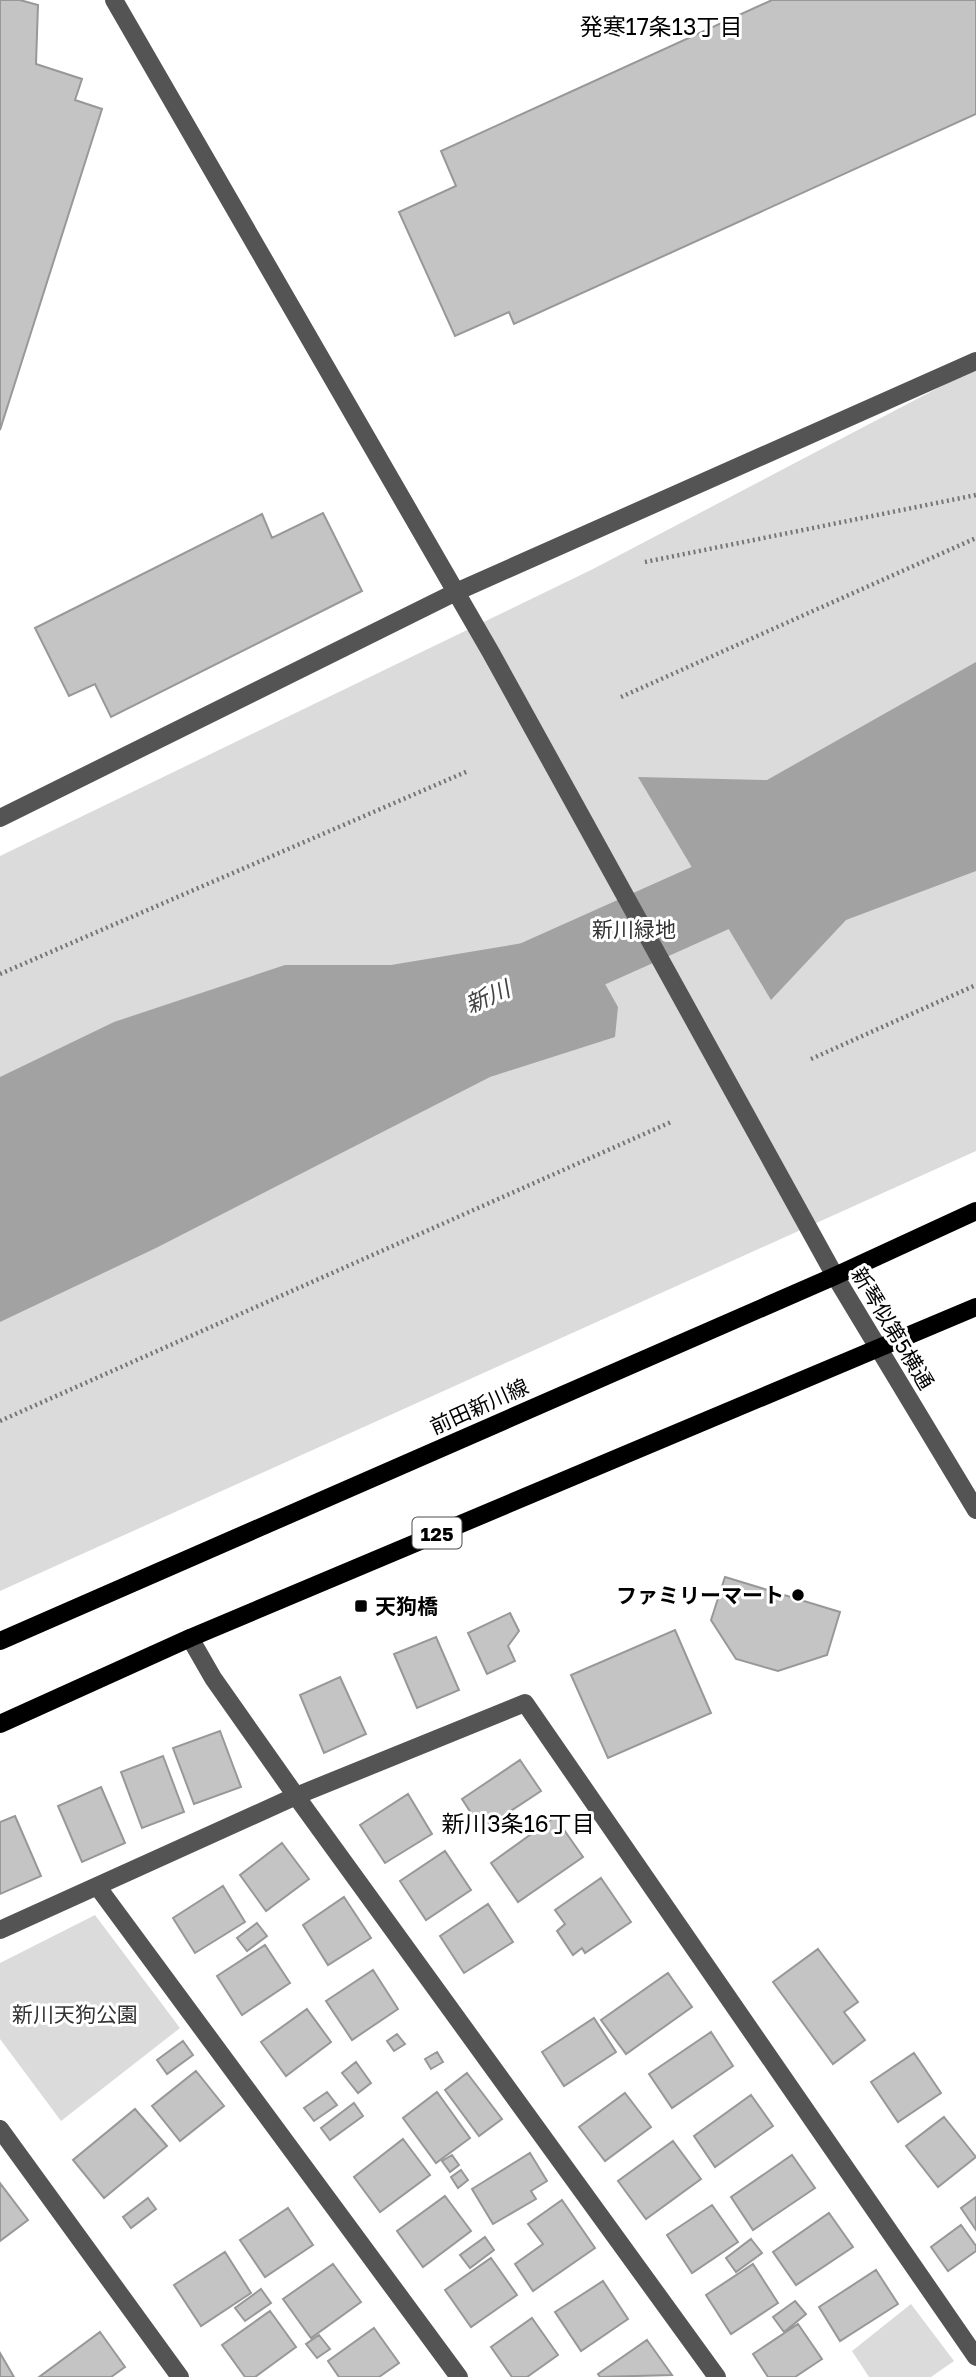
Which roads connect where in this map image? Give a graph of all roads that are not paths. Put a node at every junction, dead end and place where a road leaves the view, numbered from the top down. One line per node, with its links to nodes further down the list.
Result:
1 (114, 0): 3 (street, 新琴似第5横通)
2 (976, 361): 3 (street)
3 (456, 592): 4 (street); 6 (street, 新琴似第5横通)
4 (0, 818)
5 (976, 1211): 6 (main road, 前田新川線)
6 (835, 1276): 8 (street, 新琴似第5横通); 11 (main road, 前田新川線)
7 (976, 1307): 8 (main road, 125)
8 (878, 1350): 9 (street, 新琴似第5横通); 10 (main road, 125)
9 (976, 1510)
10 (190, 1638): 12 (main road, 125); 13 (street)
11 (0, 1641)
12 (0, 1724)
13 (296, 1796): 14 (street); 17 (street); 20 (street)
14 (97, 1886): 15 (street); 19 (street)
15 (0, 1930)
16 (0, 2129): 18 (street)
17 (976, 2357)
18 (180, 2377)
19 (459, 2377)
20 (717, 2377)

